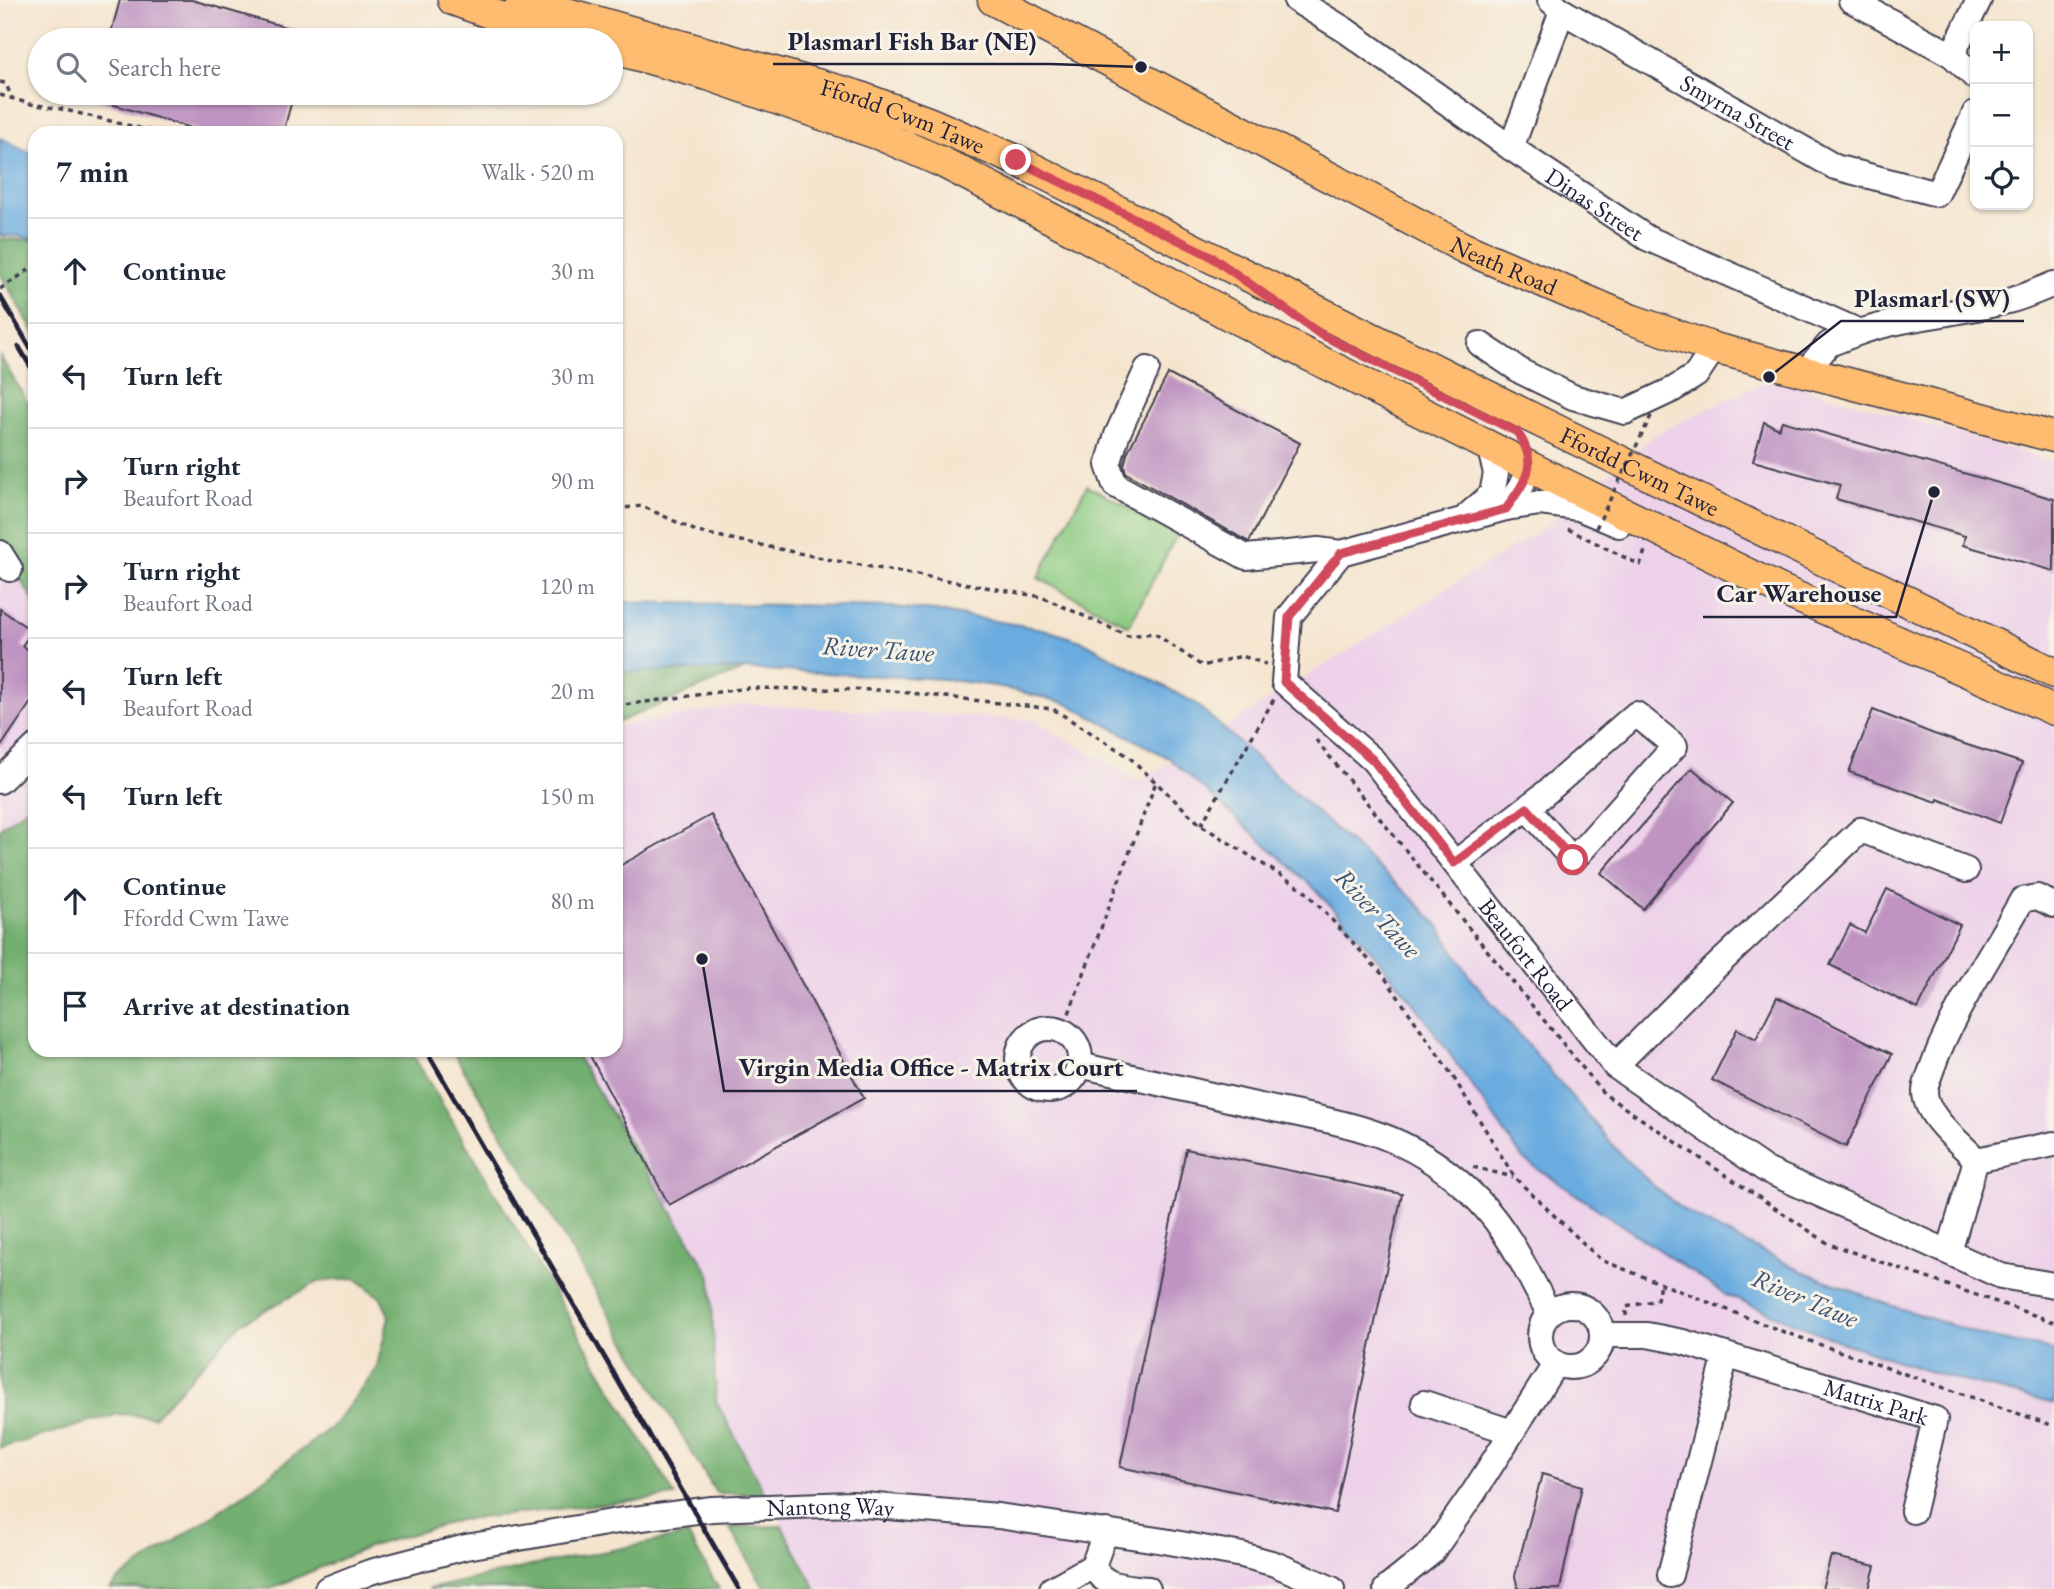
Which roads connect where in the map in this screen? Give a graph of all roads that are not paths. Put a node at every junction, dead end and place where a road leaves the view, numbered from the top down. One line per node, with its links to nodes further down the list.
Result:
1 (453, 0): 8 (main road)
2 (521, 0): 9 (main road, Ffordd Cwm Tawe)
3 (993, 0): 20 (main road, Neath Road)
4 (1296, 0): 15 (street, Dinas Street)
5 (1851, 0): 12 (street)
6 (1979, 0): 12 (street)
7 (1556, 5): 14 (street, Smyrna Street); 15 (street)
8 (536, 28)
9 (619, 28)
10 (623, 29): 16 (main road, Ffordd Cwm Tawe)
11 (623, 51): 24 (main road, Ffordd Cwm Tawe)
12 (1952, 55): 13 (street)
13 (1970, 73)
14 (1970, 124)
15 (1511, 148): 18 (street, Dinas Street)
16 (1209, 255): 25 (main road); 30 (main road, Ffordd Cwm Tawe)
17 (2054, 284): 18 (street)
18 (1860, 332): 22 (street)
19 (1480, 344): 20 (street)
20 (1714, 348): 22 (main road, Neath Road)
21 (1147, 369): 28 (street)
22 (1806, 371): 23 (main road, Neath Road)
23 (2054, 437)
24 (1489, 446): 25 (main road, Ffordd Cwm Tawe); 27 (street)
25 (1530, 467): 26 (street); 29 (main road, Ffordd Cwm Tawe)
26 (1506, 509): 27 (street); 29 (street)
27 (1463, 520): 28 (street)
28 (1341, 553): 35 (street, Beaufort Road)
29 (1779, 589): 31 (main road, Ffordd Cwm Tawe)
30 (2054, 673)
31 (2054, 710)
32 (28, 754): 33 (street)
33 (0, 781)
34 (1527, 808): 34 (street); 35 (street)
35 (1454, 863): 39 (street, Beaufort Road)
36 (1966, 870): 39 (street)
37 (2054, 905): 41 (street)
38 (1079, 1065): 38 (street); 44 (street)
39 (1615, 1066): 42 (street, Beaufort Road)
40 (2054, 1144): 41 (street)
41 (1976, 1160): 42 (street)
42 (1949, 1252): 43 (street, Beaufort Road)
43 (2054, 1285)
44 (1549, 1313): 45 (street); 47 (street)
45 (1602, 1335): 46 (street, Matrix Park); 47 (street)
46 (1726, 1355): 50 (street, Matrix Park); 53 (street)
47 (1556, 1363): 49 (street)
48 (1423, 1402): 49 (street)
49 (1512, 1432): 54 (street)
50 (1913, 1511)
51 (1106, 1531): 52 (street); 55 (street, Nantong Way); 58 (street, Nantong Way)
52 (1093, 1566): 56 (street); 57 (street)
53 (1670, 1575)
54 (1397, 1587)
55 (327, 1589)
56 (1052, 1589)
57 (1147, 1589)
58 (1332, 1589)

